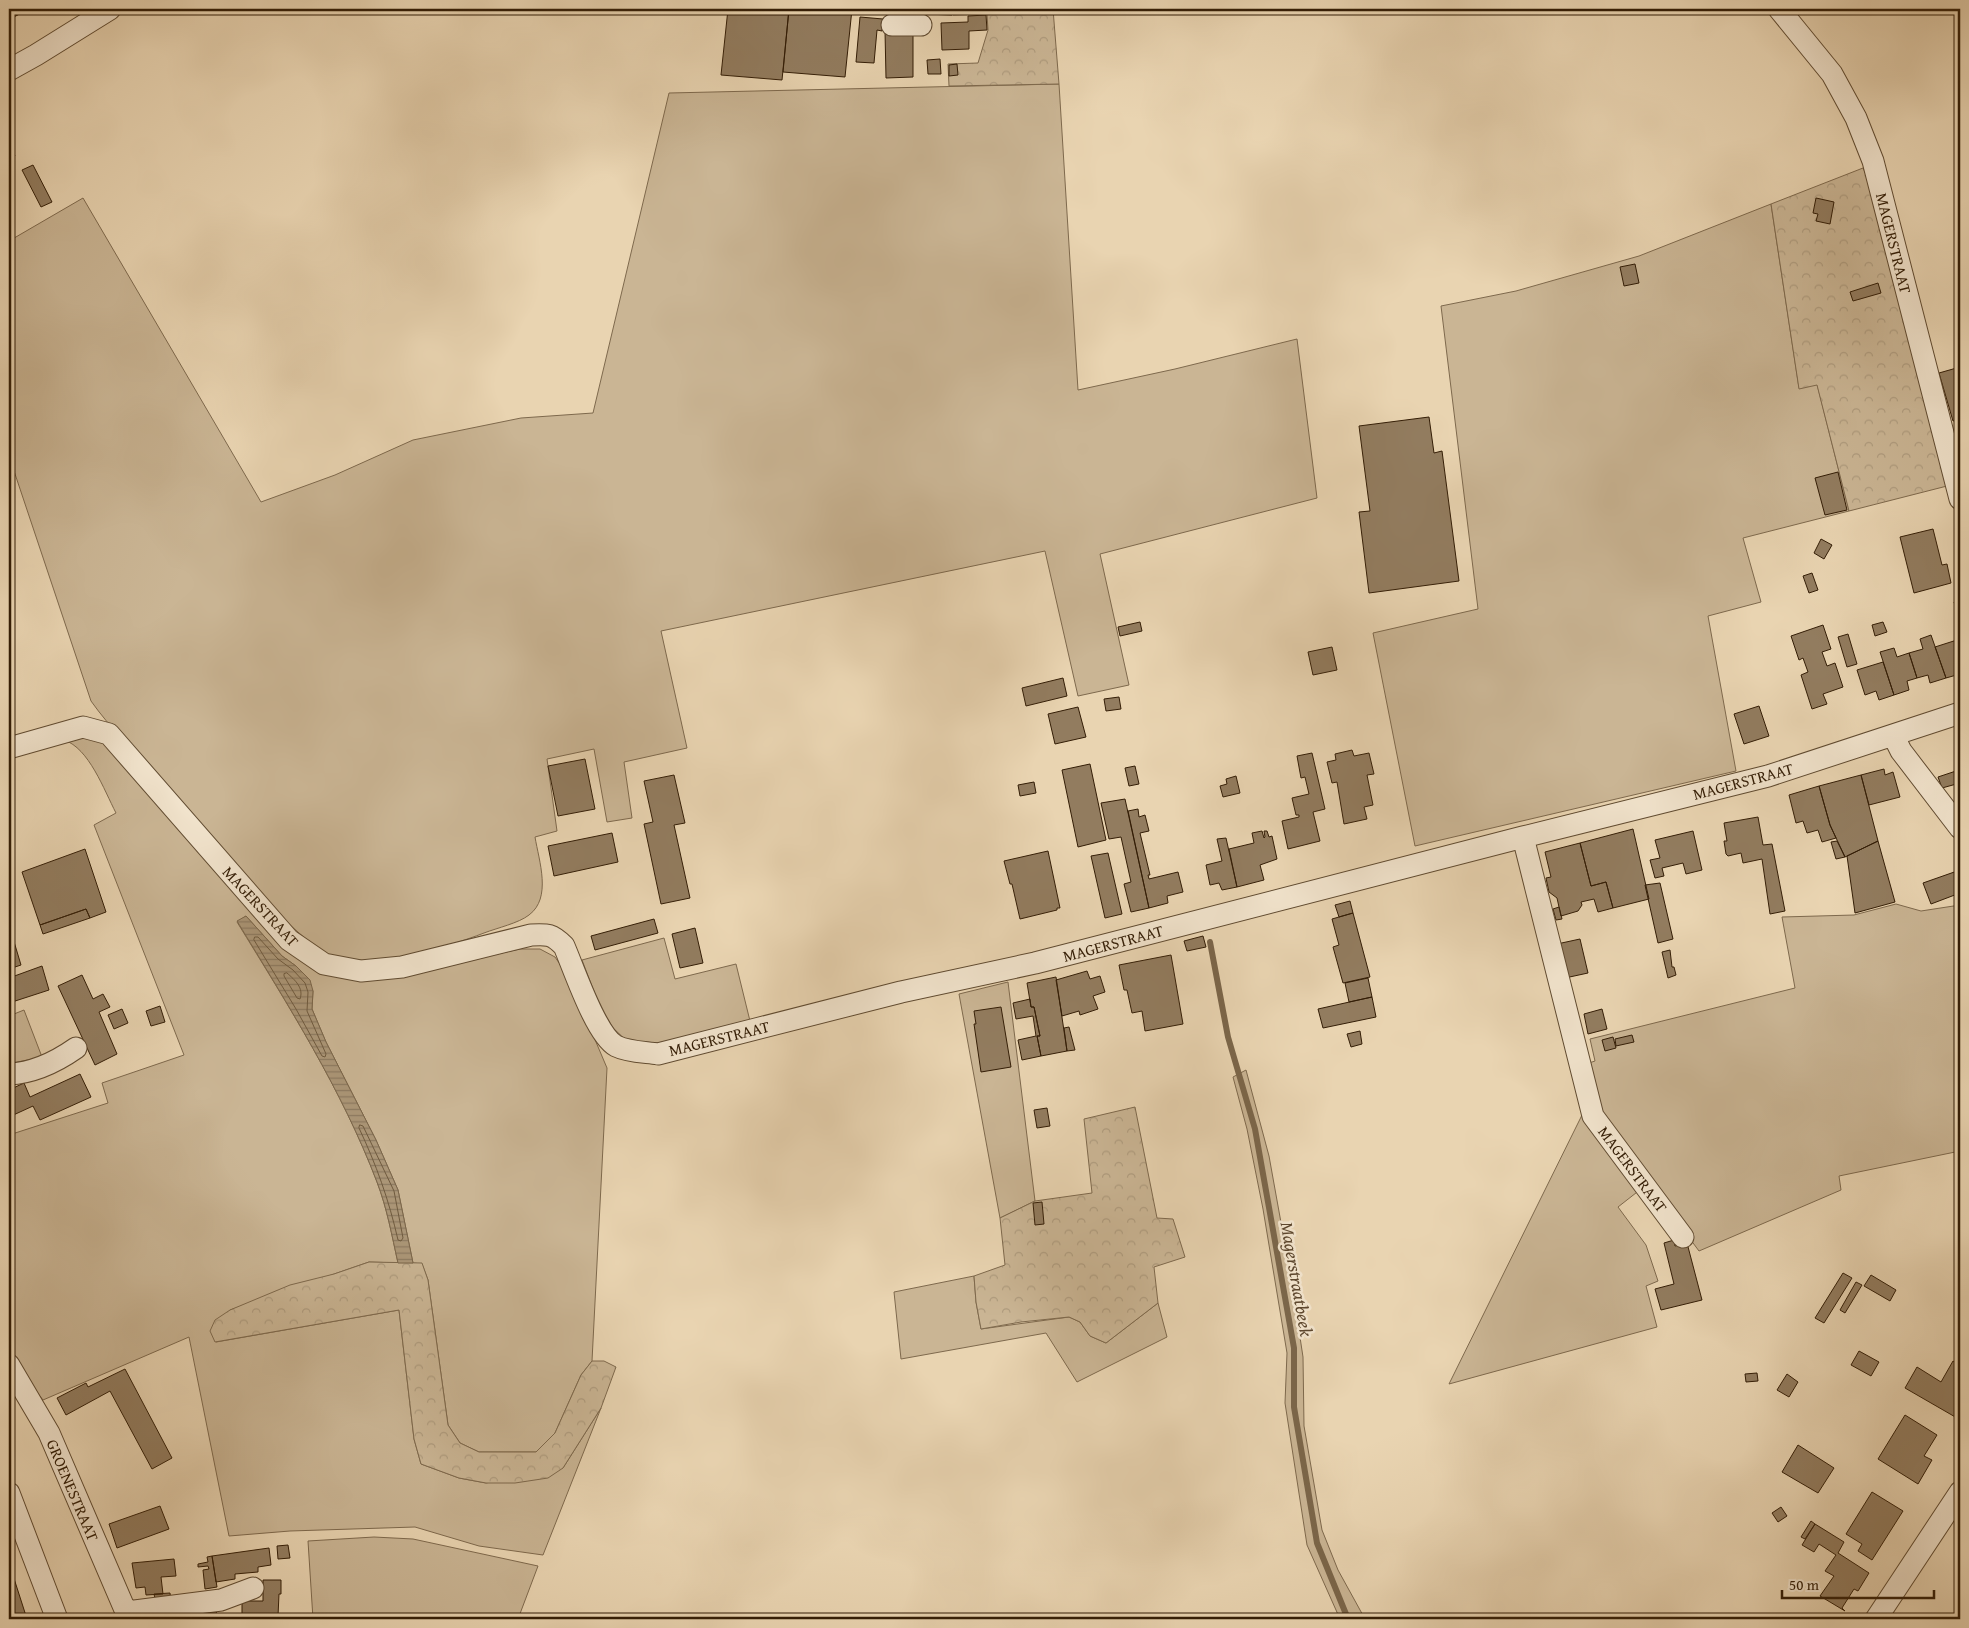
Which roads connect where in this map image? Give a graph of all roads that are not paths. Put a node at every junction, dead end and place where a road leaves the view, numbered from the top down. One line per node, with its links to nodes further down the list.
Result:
1 (110, 9): 5 (street)
2 (1779, 9): 6 (street, MAGERSTRAAT)
3 (892, 24): 4 (street)
4 (921, 25)
5 (9, 70)
6 (1960, 499)
7 (1960, 713): 8 (street, MAGERSTRAAT)
8 (1893, 735): 10 (street); 11 (street, MAGERSTRAAT)
9 (9, 748): 11 (street, MAGERSTRAAT)
10 (1960, 828)
11 (1523, 837): 14 (street, MAGERSTRAAT)
12 (76, 1048): 13 (street)
13 (9, 1074)
14 (1683, 1237)
15 (9, 1365): 19 (street, GROENESTRAAT)
16 (9, 1492): 20 (street)
17 (1960, 1492): 21 (street)
18 (252, 1588): 19 (street)
19 (128, 1616)
20 (57, 1619)
21 (1876, 1619)

